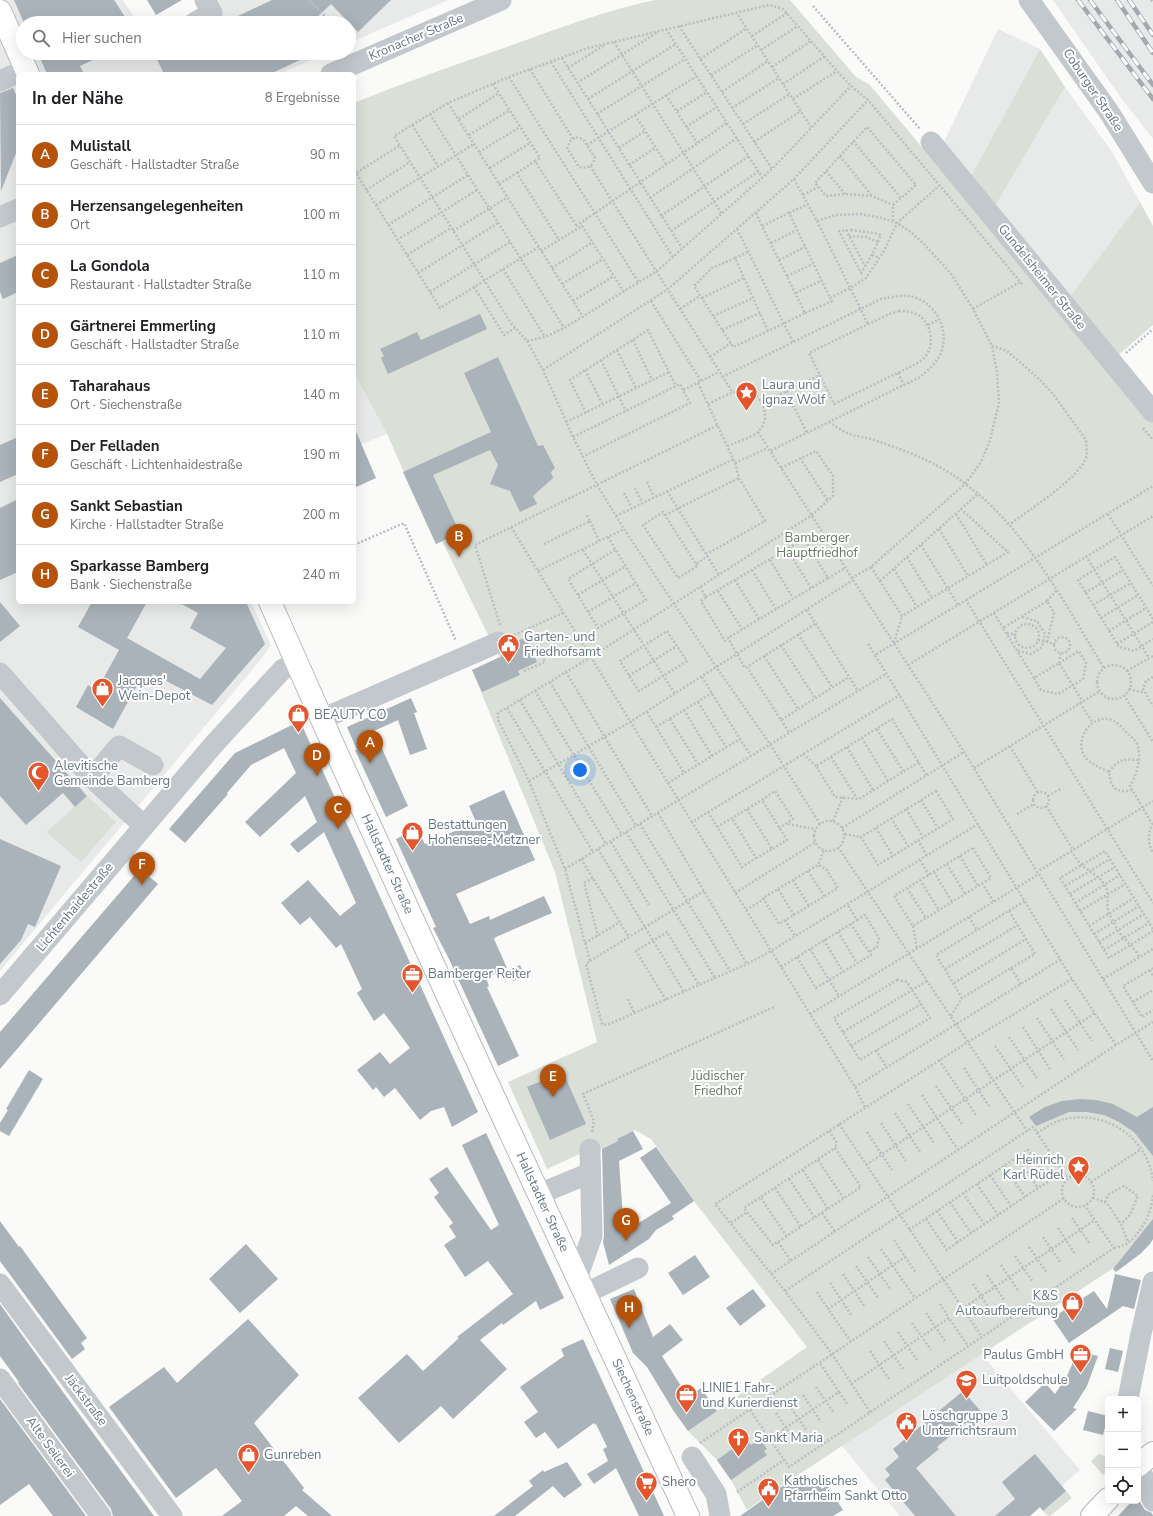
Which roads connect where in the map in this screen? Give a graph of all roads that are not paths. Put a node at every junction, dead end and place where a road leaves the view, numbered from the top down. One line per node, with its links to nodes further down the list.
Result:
1 (501, 0): 9 (street, Kronacher Straße)
2 (1029, 0): 13 (street, Coburger Straße)
3 (209, 7): 5 (street)
4 (0, 11): 6 (main road)
5 (201, 16)
6 (16, 47)
7 (22, 60): 8 (main road)
8 (27, 72)
9 (336, 72)
10 (16, 76): 11 (street)
11 (0, 81)
12 (931, 142): 16 (street, Gundelsheimer Straße)
13 (1153, 183)
14 (16, 210): 15 (street)
15 (0, 217)
16 (1145, 417)
17 (271, 604): 19 (main road, Hallstadter Straße)
18 (503, 635): 21 (street)
19 (298, 662): 21 (main road, Hallstadter Straße); 24 (street, Lichtenhaidestraße)
20 (0, 673): 23 (street)
21 (322, 719): 28 (main road, Hallstadter Straße)
22 (153, 765): 23 (street)
23 (92, 778): 24 (street)
24 (144, 826): 25 (street, Lichtenhaidestraße)
25 (0, 995)
26 (590, 1149): 27 (street)
27 (590, 1172): 28 (street); 32 (street)
28 (539, 1194): 32 (main road, Hallstadter Straße)
29 (638, 1268): 32 (street)
30 (1153, 1282): 34 (street)
31 (0, 1284): 40 (street, Jäckstraße)
32 (581, 1286): 41 (main road, Siechenstraße)
33 (0, 1380): 39 (street, Alte Seilerei)
34 (1129, 1396)
35 (696, 1450): 42 (street)
36 (1142, 1462): 37 (street)
37 (1153, 1501)
38 (1105, 1502): 43 (main road)
39 (101, 1516)
40 (172, 1516)
41 (688, 1516)
42 (720, 1516)
43 (1092, 1516)

